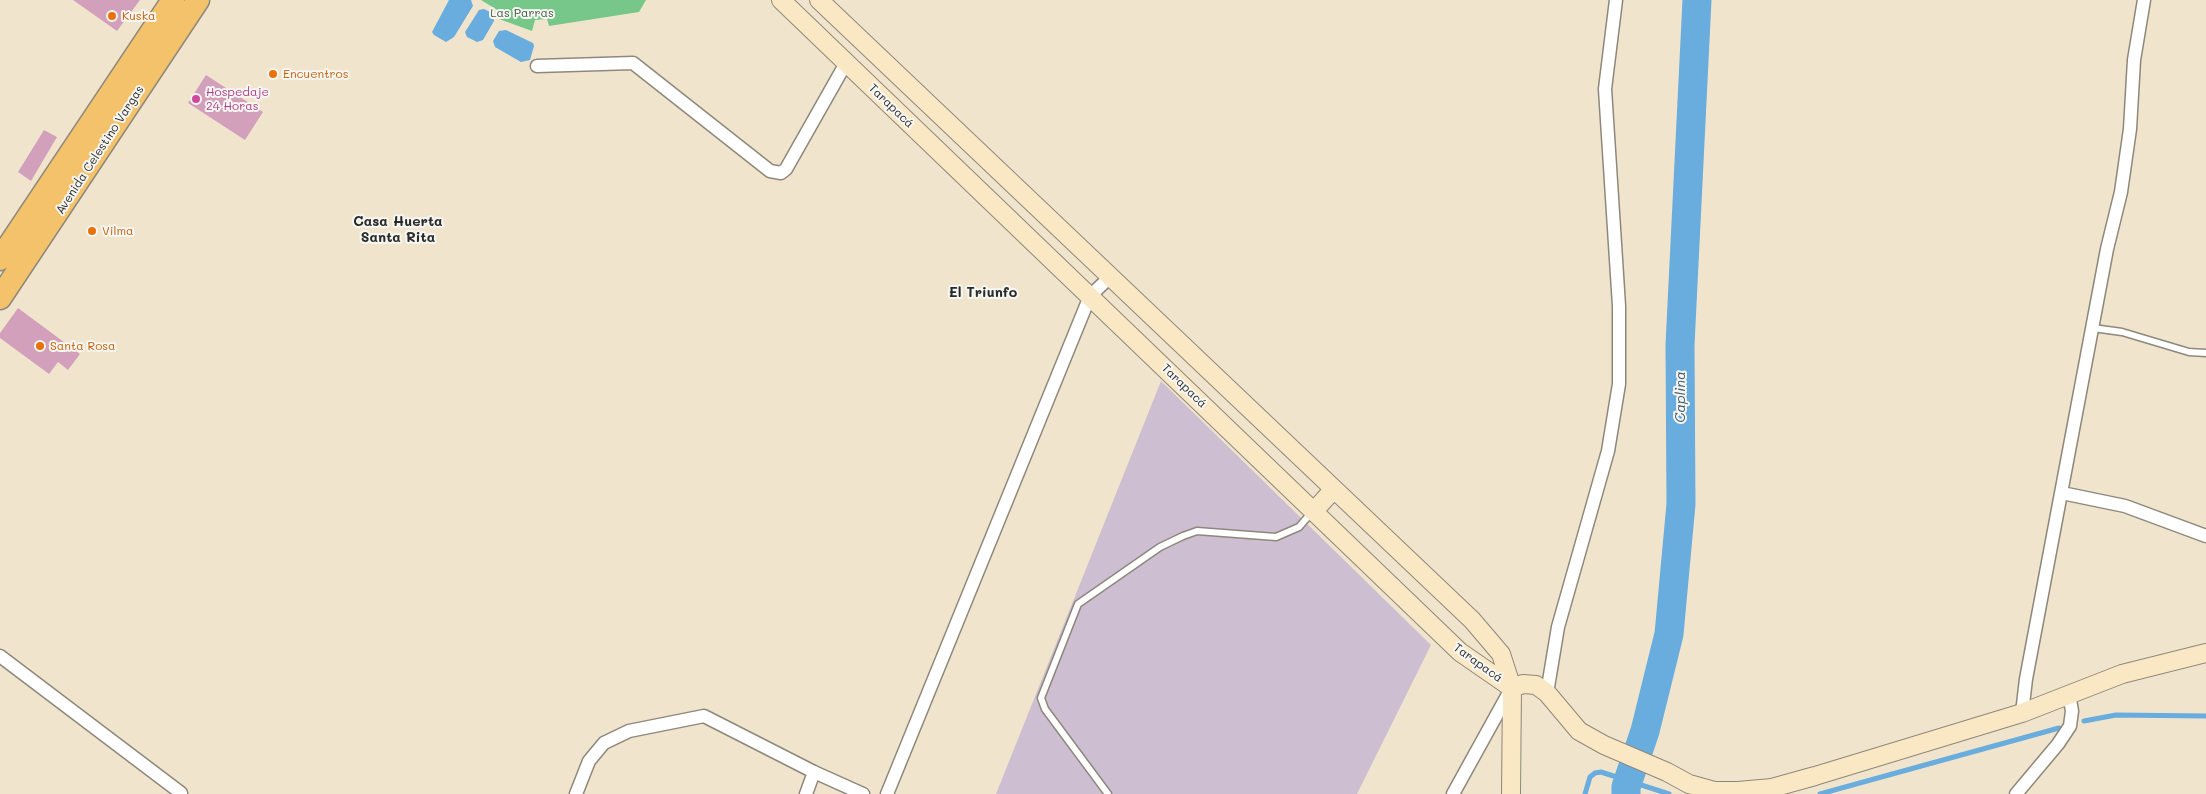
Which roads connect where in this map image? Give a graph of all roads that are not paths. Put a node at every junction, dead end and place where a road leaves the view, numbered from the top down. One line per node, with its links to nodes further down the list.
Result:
1 (172, 0): 11 (highway, Avenida Celestino Vargas)
2 (198, 0): 11 (highway, Avenida Celestino Vargas)
3 (781, 0): 7 (main road, Tarapacá)
4 (819, 0): 8 (main road, Tarapacá)
5 (1616, 0): 28 (street)
6 (2144, 0): 19 (street)
7 (846, 63): 9 (street); 10 (main road, Tarapacá)
8 (885, 64): 10 (main road); 12 (main road, Tarapacá)
9 (537, 66)
10 (867, 83): 13 (main road, Tarapacá)
11 (117, 103): 14 (highway, Avenida Celestino Vargas)
12 (988, 161): 13 (main road); 16 (main road, Tarapacá)
13 (970, 181): 17 (main road, Tarapacá)
14 (25, 241): 15 (highway, Avenida Celestino Vargas); 18 (highway, Avenida Celestino Vargas)
15 (0, 259)
16 (1110, 277): 17 (street); 21 (main road, Tarapacá)
17 (1090, 296): 23 (main road, Tarapacá); 36 (street)
18 (0, 298)
19 (2092, 328): 20 (lane); 22 (street)
20 (2206, 353)
21 (1334, 489): 23 (main road); 27 (main road, Tarapacá)
22 (2062, 493): 24 (street); 30 (street)
23 (1314, 511): 27 (main road, Tarapacá); 37 (lane)
24 (2206, 536)
25 (2206, 653): 29 (main road)
26 (0, 656): 32 (street)
27 (1512, 688): 28 (main road); 38 (street); 39 (main road)
28 (1547, 693): 30 (main road)
29 (2069, 694): 30 (main road); 40 (street)
30 (2022, 712)
31 (814, 772): 33 (street); 34 (street); 35 (street)
32 (181, 793)
33 (576, 794)
34 (806, 794)
35 (863, 794)
36 (888, 794)
37 (1108, 794)
38 (1453, 794)
39 (1510, 794)
40 (2016, 794)

